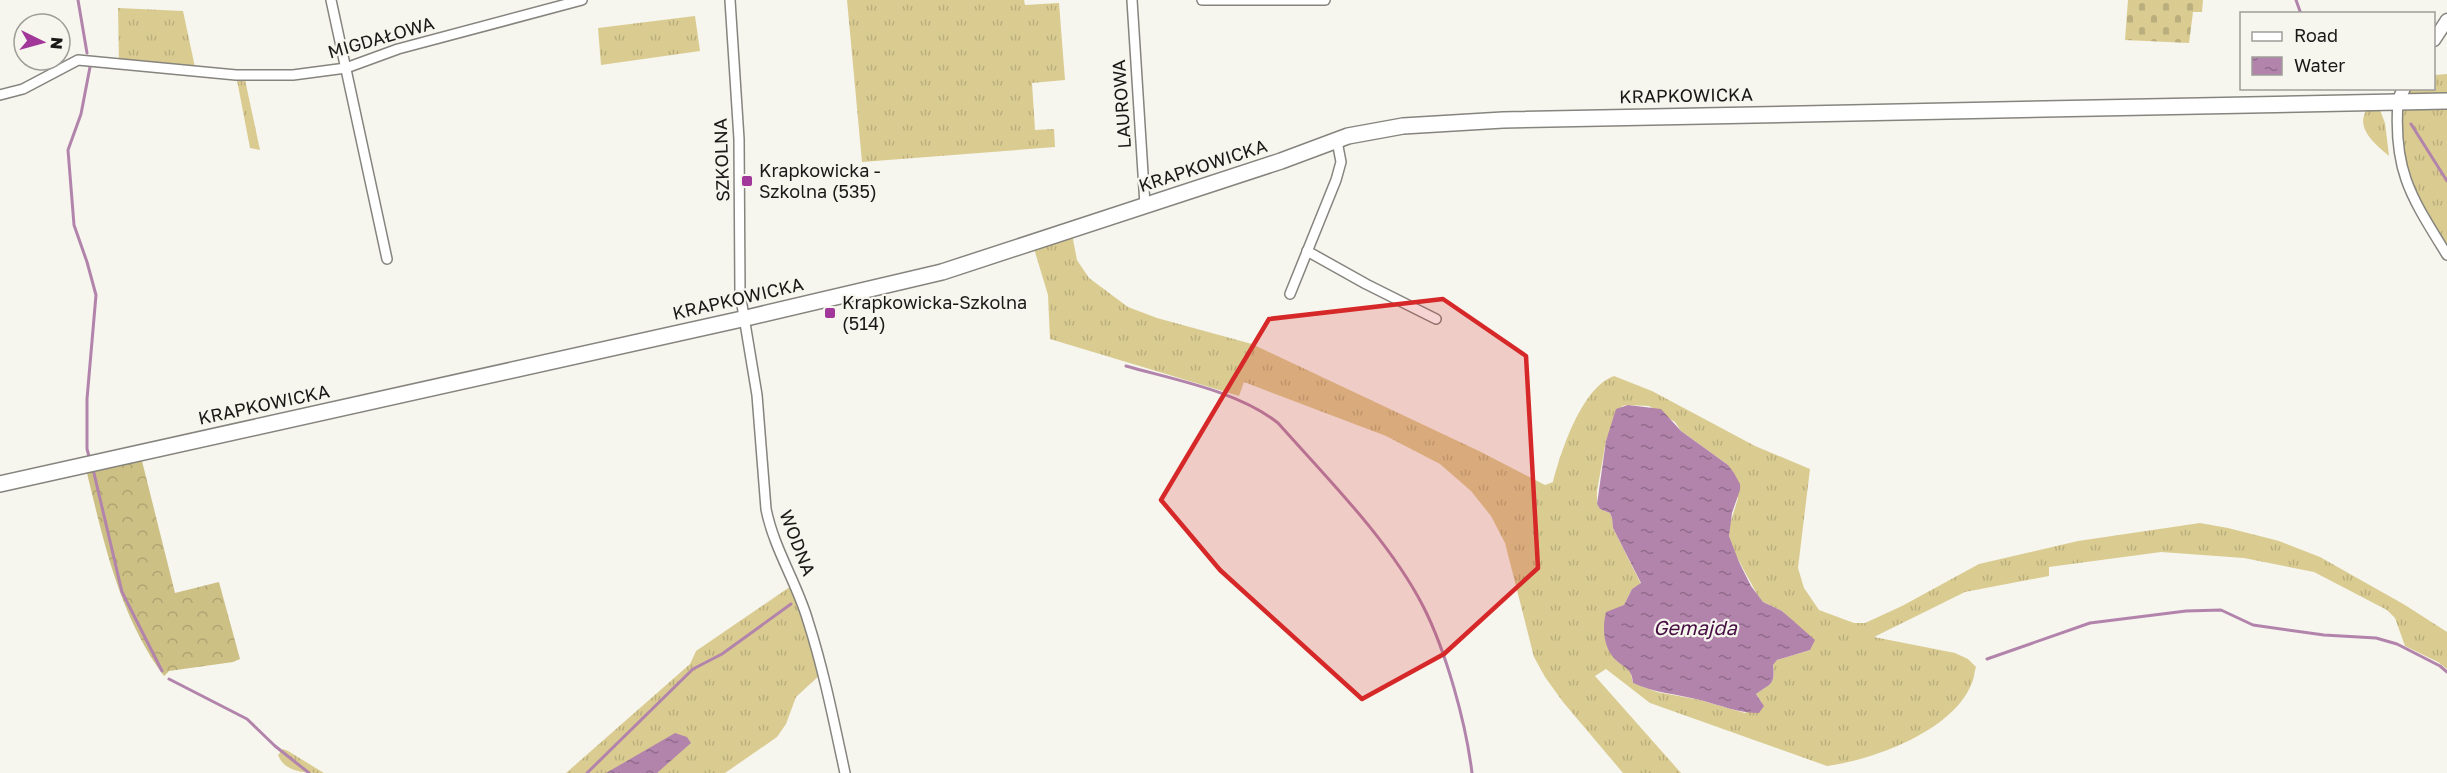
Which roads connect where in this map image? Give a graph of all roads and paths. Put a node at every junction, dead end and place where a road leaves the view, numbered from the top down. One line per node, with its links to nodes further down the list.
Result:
1 (331, 0): 9 (street)
2 (582, 0): 9 (street, MIGDAŁOWA)
3 (730, 0): 19 (street, SZKOLNA)
4 (1132, 0): 14 (street, LAUROWA)
5 (1202, 0): 6 (street)
6 (1326, 0)
7 (2447, 20): 8 (street)
8 (2435, 37)
9 (346, 69): 10 (street, MIGDAŁOWA); 17 (street)
10 (0, 95)
11 (2401, 95): 12 (main road, KRAPKOWICKA); 13 (main road, KRAPKOWICKA); 16 (street)
12 (2447, 101)
13 (1337, 141): 14 (main road, KRAPKOWICKA); 15 (street)
14 (1145, 205): 19 (main road, KRAPKOWICKA)
15 (1307, 251): 18 (street); 20 (street)
16 (2447, 255)
17 (387, 259)
18 (1290, 294)
19 (742, 319): 21 (main road, KRAPKOWICKA); 22 (street, WODNA)
20 (1436, 319)
21 (0, 484)
22 (845, 773)

